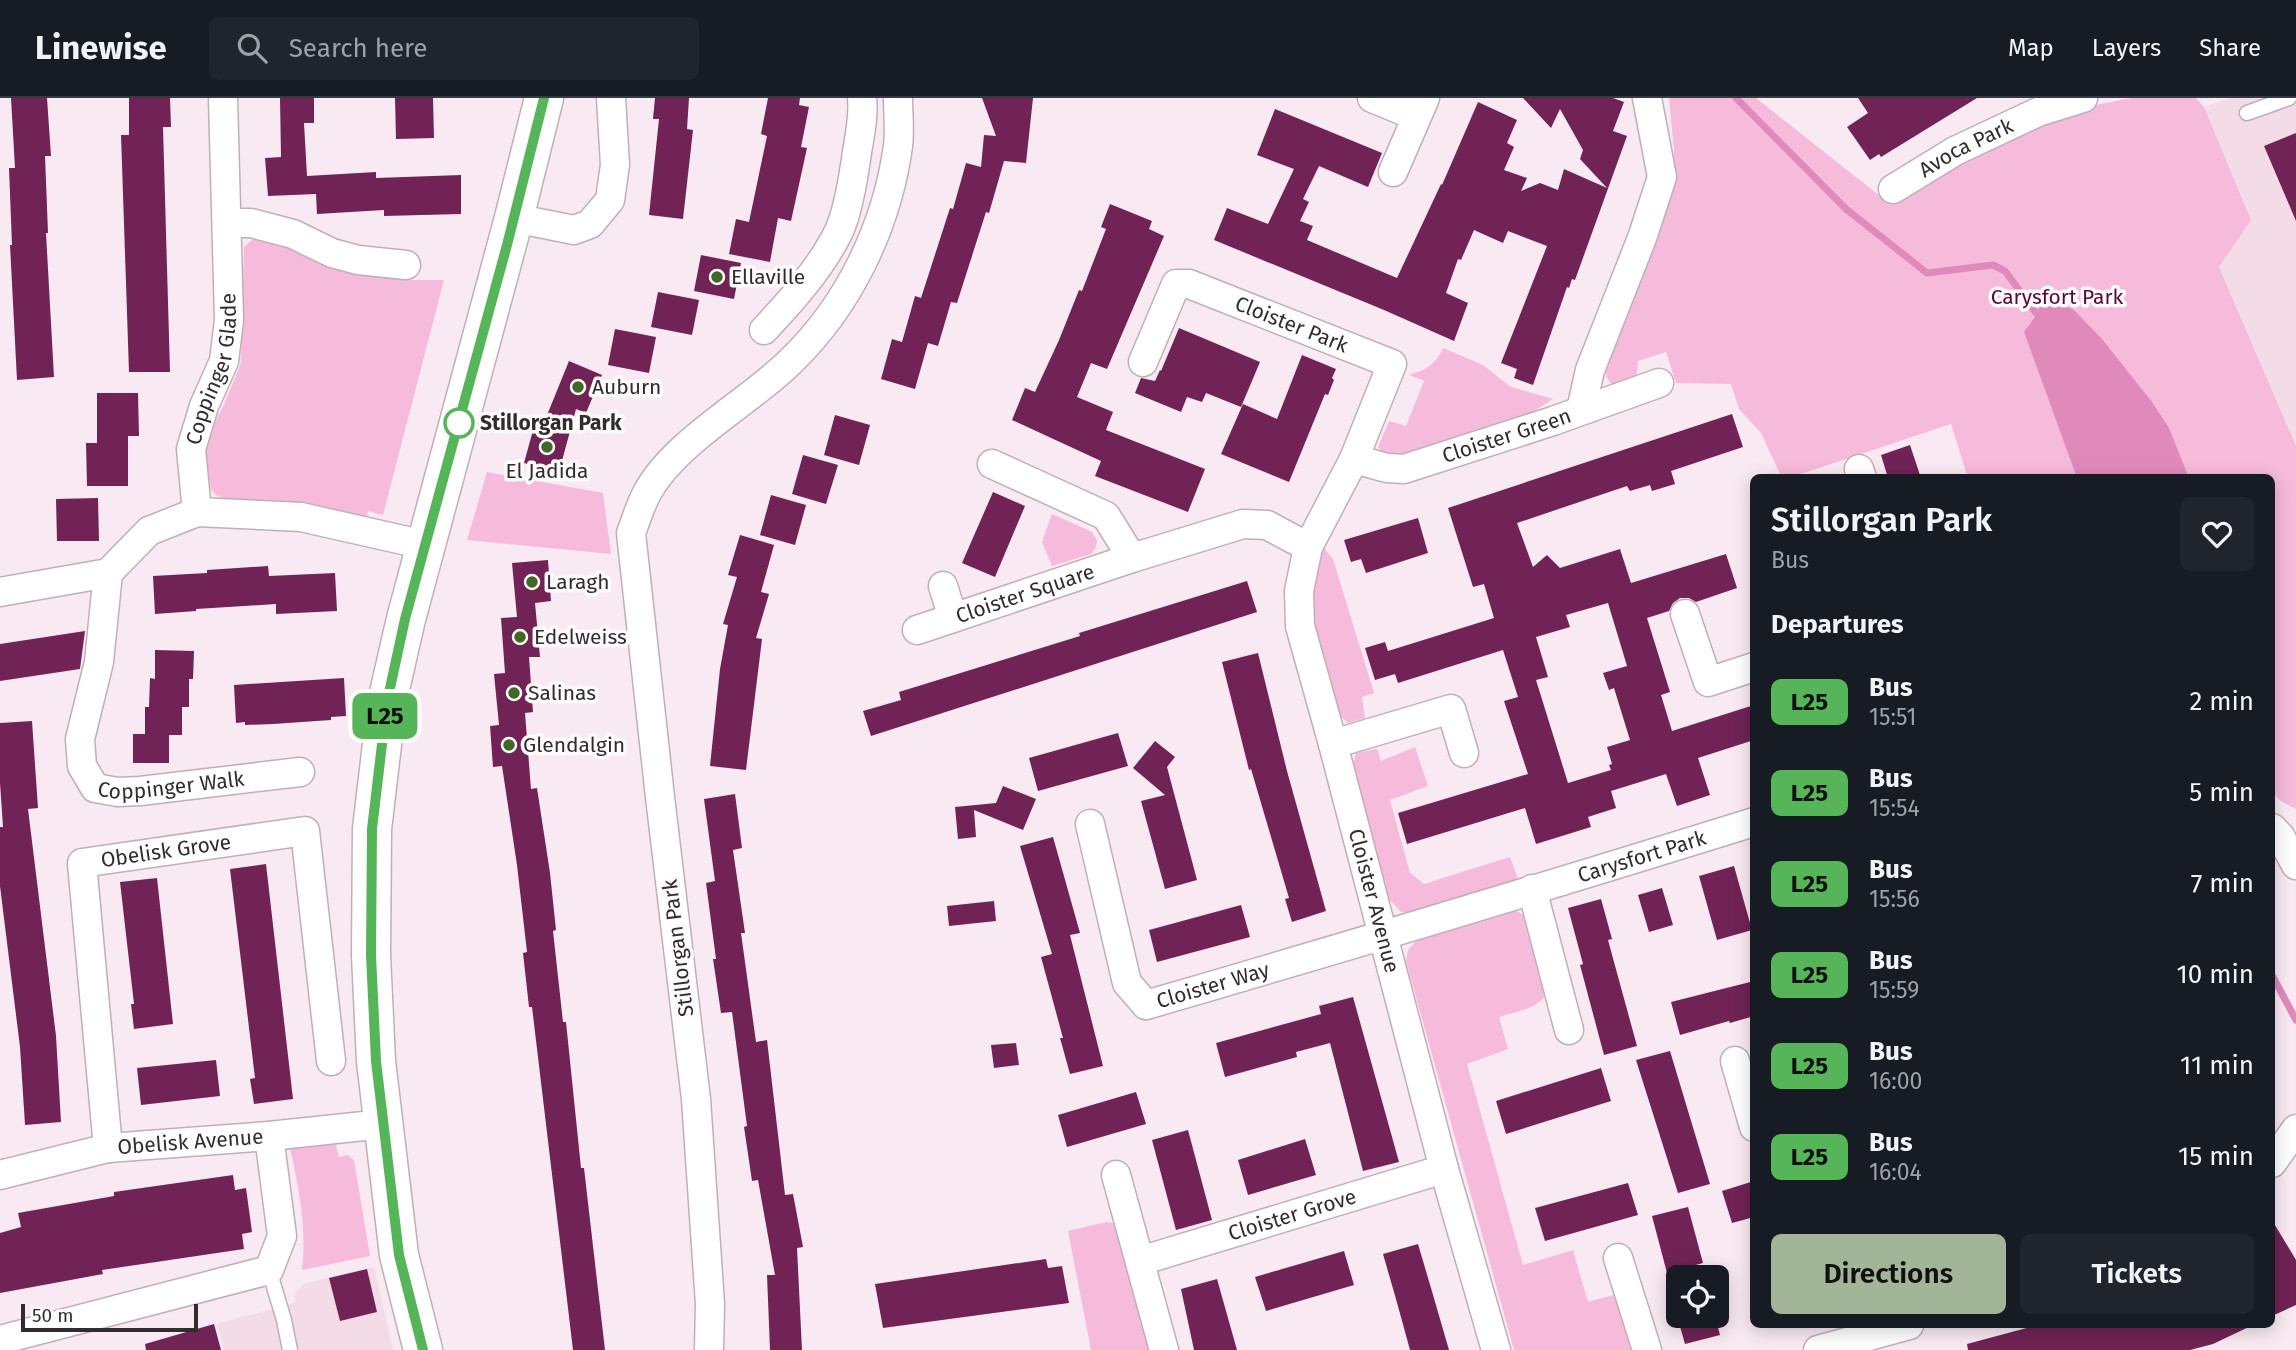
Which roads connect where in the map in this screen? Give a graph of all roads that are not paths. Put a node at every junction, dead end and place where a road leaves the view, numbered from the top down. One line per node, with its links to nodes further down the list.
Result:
1 (223, 98): 15 (street, Coppinger Glade)
2 (544, 98): 14 (main road)
3 (611, 98): 14 (street)
4 (862, 98): 17 (street)
5 (898, 98): 62 (street, Stillorgan Park)
6 (1372, 98): 10 (street)
7 (1647, 98): 20 (street)
8 (2083, 98): 13 (street, Avoca Park)
9 (2289, 98): 11 (lane)
10 (1420, 107): 12 (street)
11 (2247, 113)
12 (1393, 172)
13 (1893, 189)
14 (514, 218): 24 (main road)
15 (227, 223): 16 (street); 23 (street, Coppinger Glade)
16 (406, 265)
17 (764, 330)
18 (1143, 362): 21 (street, Cloister Park)
19 (1659, 383): 20 (street, Cloister Green)
20 (1581, 410): 21 (street, Cloister Green)
21 (1354, 459): 25 (street, Cloister Avenue)
22 (992, 464): 26 (street)
23 (197, 512): 24 (street); 27 (street)
24 (425, 545): 47 (main road)
25 (1308, 547): 26 (street, Cloister Square); 34 (street, Cloister Avenue)
26 (1132, 558): 31 (street, Cloister Square)
27 (108, 573): 29 (street); 36 (street, Coppinger Walk)
28 (943, 586): 31 (street)
29 (0, 592)
30 (1685, 614): 33 (street)
31 (953, 618): 32 (street, Cloister Square)
32 (917, 630)
33 (1750, 668)
34 (1334, 744): 35 (street); 42 (street, Cloister Avenue)
35 (1464, 753)
36 (300, 772)
37 (1750, 823): 41 (street, Carysfort Park)
38 (1090, 824): 42 (street, Cloister Way)
39 (2275, 831): 40 (street)
40 (2296, 864)
41 (1532, 889): 42 (street, Carysfort Park); 43 (street)
42 (1384, 936): 52 (street, Cloister Avenue)
43 (1569, 1030)
44 (331, 1061): 50 (street, Obelisk Grove)
45 (1735, 1061): 46 (street)
46 (1750, 1113)
47 (383, 1124): 49 (street, Obelisk Avenue); 61 (main road)
48 (2296, 1129): 51 (street)
49 (269, 1136): 50 (street, Obelisk Avenue); 57 (street)
50 (108, 1148): 53 (street, Obelisk Avenue)
51 (2275, 1159)
52 (1444, 1170): 56 (street, Cloister Grove); 64 (street, Cloister Avenue)
53 (0, 1175)
54 (1116, 1175): 56 (street)
55 (1618, 1258): 65 (street)
56 (1140, 1261): 63 (street)
57 (270, 1270): 59 (street); 60 (lane)
58 (1898, 1328): 66 (street)
59 (0, 1340)
60 (290, 1350)
61 (422, 1350)
62 (709, 1350)
63 (1164, 1350)
64 (1496, 1350)
65 (1647, 1350)
66 (1818, 1350)

